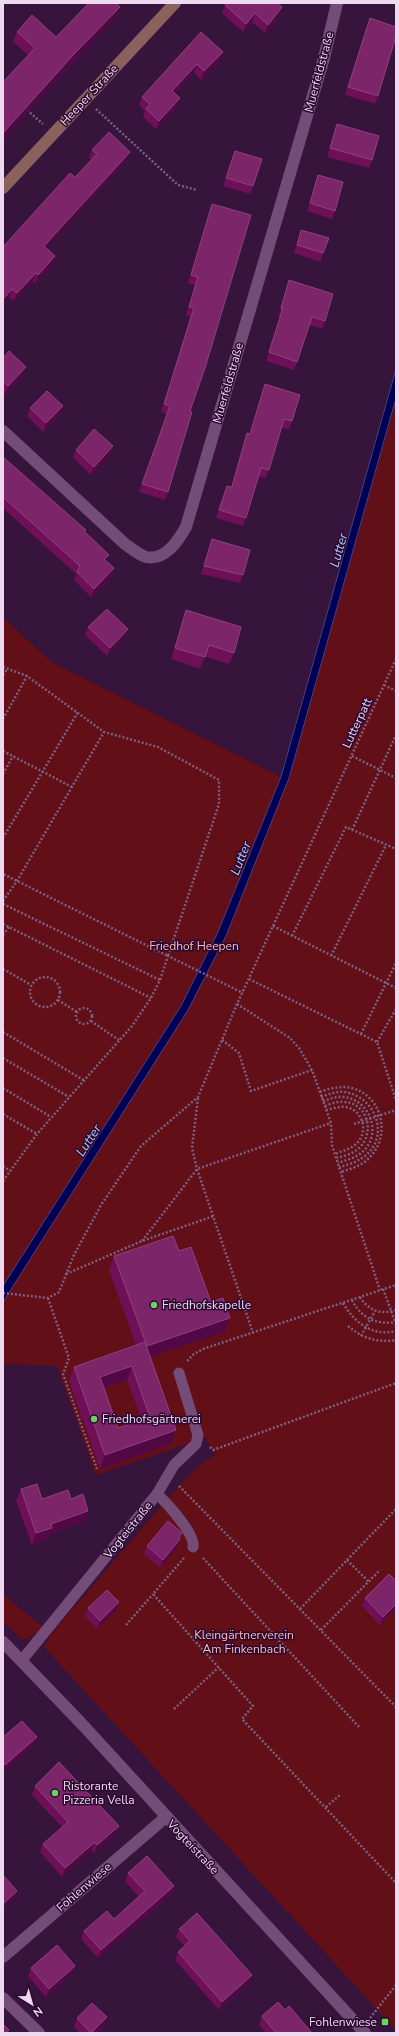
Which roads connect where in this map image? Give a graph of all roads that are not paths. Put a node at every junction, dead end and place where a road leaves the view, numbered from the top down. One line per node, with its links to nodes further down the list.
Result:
1 (175, 3): 3 (main road, Heeper Straße)
2 (338, 3): 4 (street, Muerfeldstraße)
3 (3, 188)
4 (3, 431)
5 (179, 1373): 6 (lane, Vogteistraße)
6 (157, 1494): 7 (lane); 9 (lane, Vogteistraße)
7 (193, 1547)
8 (3, 1642): 9 (street, Vogteistraße)
9 (22, 1660): 10 (street, Vogteistraße)
10 (166, 1816): 11 (street, Fohlenwiese); 13 (street, Vogteistraße)
11 (3, 1957)
12 (3, 1998): 14 (street)
13 (362, 2031)
14 (38, 2033)

